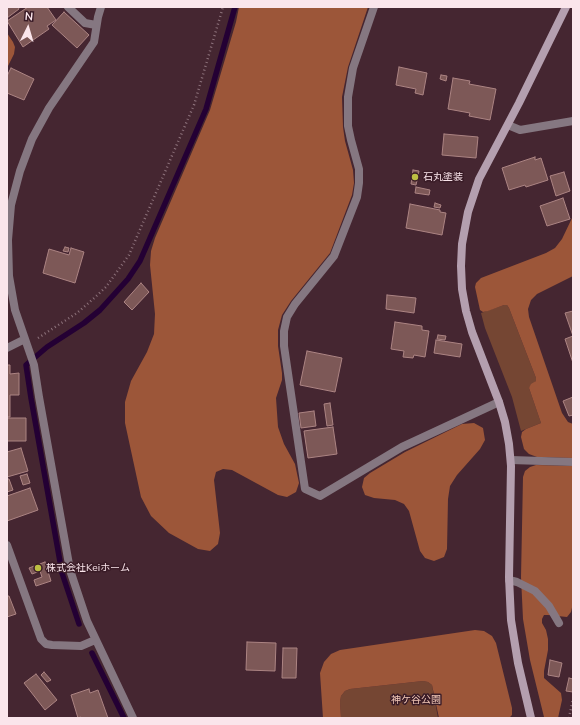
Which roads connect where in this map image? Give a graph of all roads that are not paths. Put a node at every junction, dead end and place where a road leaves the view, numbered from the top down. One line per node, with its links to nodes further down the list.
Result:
1 (68, 7): 5 (street)
2 (101, 7): 5 (street)
3 (374, 7): 10 (street)
4 (566, 7): 7 (street)
5 (96, 25): 8 (street)
6 (573, 121): 7 (street)
7 (508, 125): 10 (street)
8 (28, 346): 9 (street); 16 (street)
9 (7, 348)
10 (498, 402): 11 (street)
11 (511, 460): 12 (street); 14 (street)
12 (573, 462)
13 (7, 545): 16 (street)
14 (509, 580): 15 (street); 18 (street)
15 (559, 623)
16 (95, 640): 17 (street)
17 (133, 718)
18 (531, 718)

